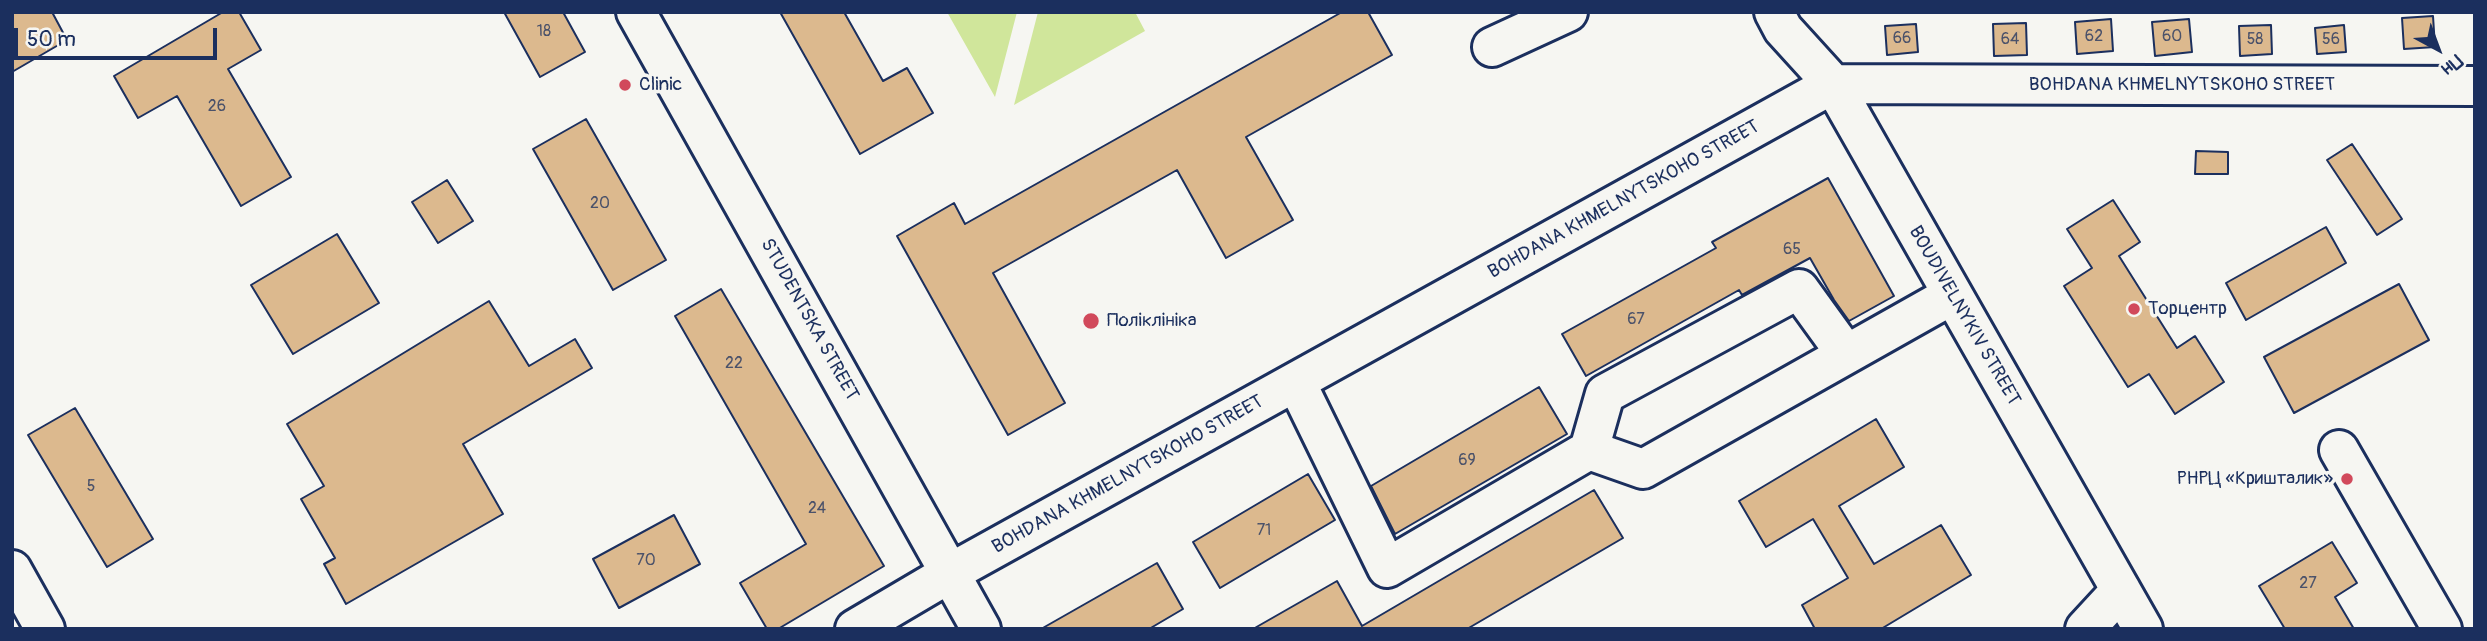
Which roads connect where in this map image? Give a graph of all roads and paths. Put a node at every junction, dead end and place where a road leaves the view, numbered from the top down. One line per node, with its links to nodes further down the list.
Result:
1 (636, 12): 13 (street, STUDENTSKA STREET)
2 (1568, 12): 4 (street)
3 (1774, 12): 5 (street, BOUDIVELNYKIV STREET)
4 (1492, 47)
5 (1833, 85): 6 (street, BOHDANA KHMELNYTSKOHO STREET); 7 (street, BOUDIVELNYKIV STREET); 9 (street, BOHDANA KHMELNYTSKOHO STREET)
6 (2475, 86)
7 (1952, 295): 8 (street); 14 (street, BOUDIVELNYKIV STREET)
8 (1846, 354): 10 (street); 10 (street)
9 (1296, 382): 10 (street); 13 (street, BOHDANA KHMELNYTSKOHO STREET)
10 (1589, 450)
11 (2339, 450): 20 (street)
12 (12, 570): 15 (street)
13 (950, 573): 16 (street, BOHDANA KHMELNYTSKOHO STREET); 17 (street, STUDENTSKA STREET)
14 (2121, 590): 18 (street); 19 (street, BOUDIVELNYKIV STREET)
15 (45, 629)
16 (855, 629)
17 (981, 629)
18 (2085, 629)
19 (2143, 629)
20 (2442, 629)

